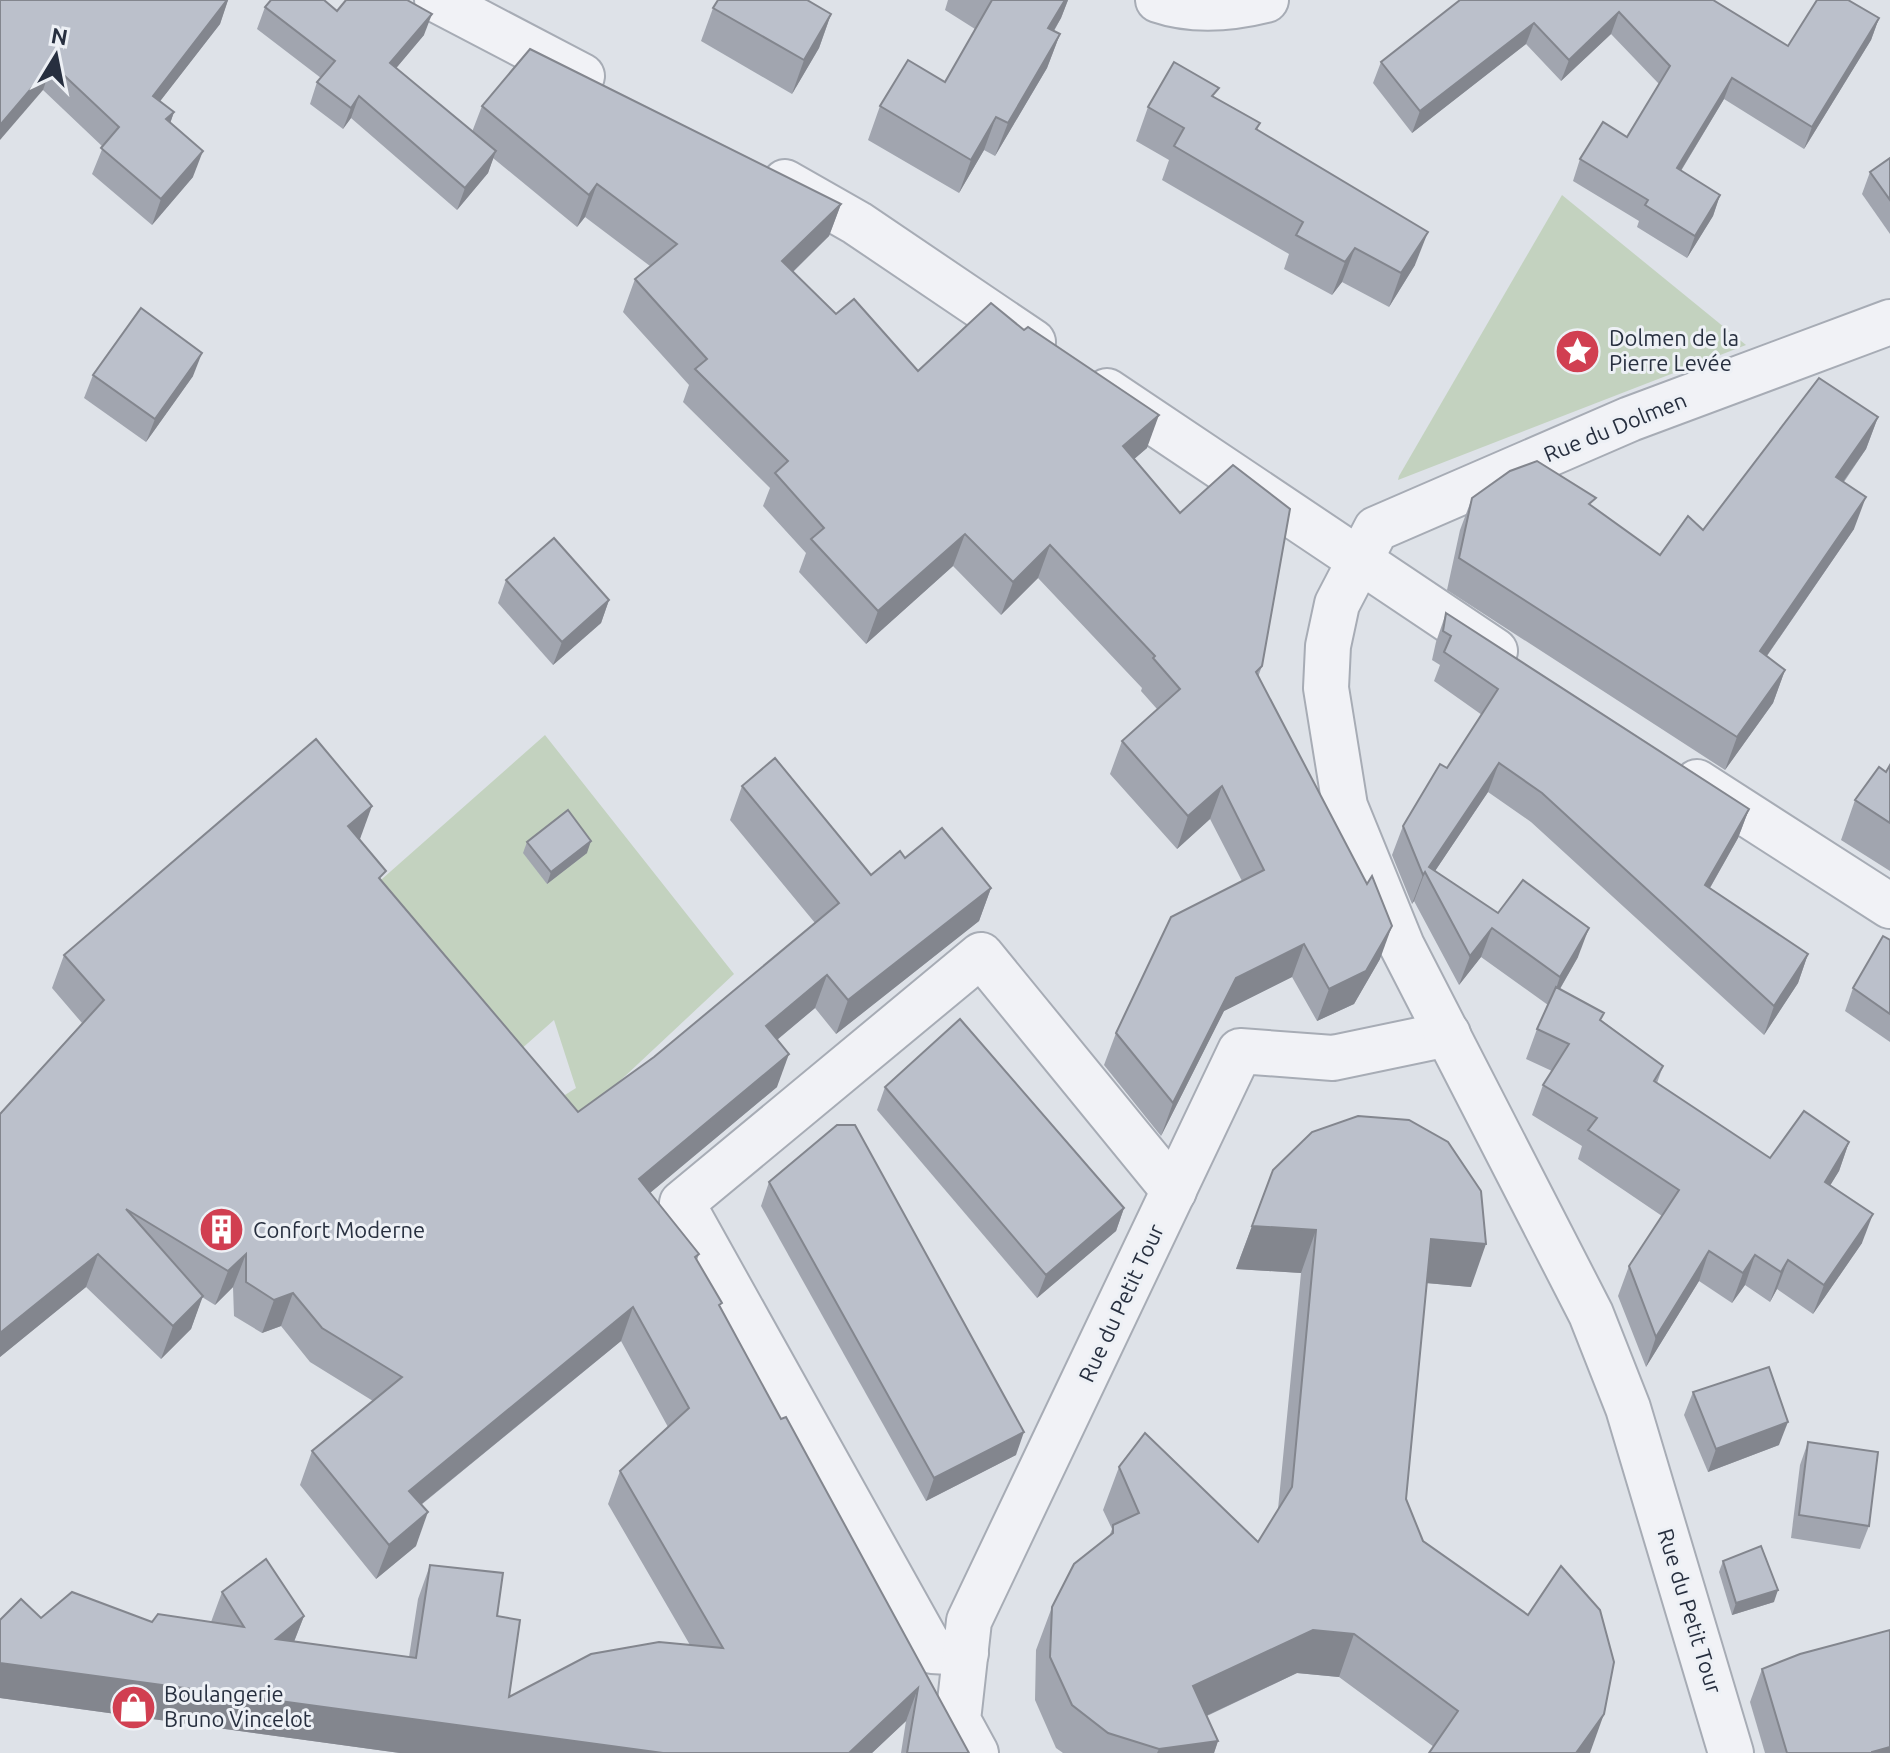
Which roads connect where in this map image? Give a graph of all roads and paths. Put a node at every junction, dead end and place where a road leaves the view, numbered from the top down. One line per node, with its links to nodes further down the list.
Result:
1 (437, 0): 4 (street)
2 (1158, 0): 3 (street)
3 (1266, 0)
4 (615, 93)
5 (752, 165): 7 (street)
6 (1890, 322): 7 (street, Rue du Dolmen)
7 (1359, 559): 8 (street); 11 (street, Rue du Petit Tour)
8 (1531, 674)
9 (1661, 758): 10 (street)
10 (1890, 906)
11 (1448, 1034): 12 (street, Rue du Petit Tour); 15 (street, Rue du Petit Tour)
12 (1174, 1191): 13 (street, Rue du Petit Tour); 13 (street)
13 (966, 1653): 14 (street, Rue du Petit Tour)
14 (976, 1753)
15 (1731, 1753)

